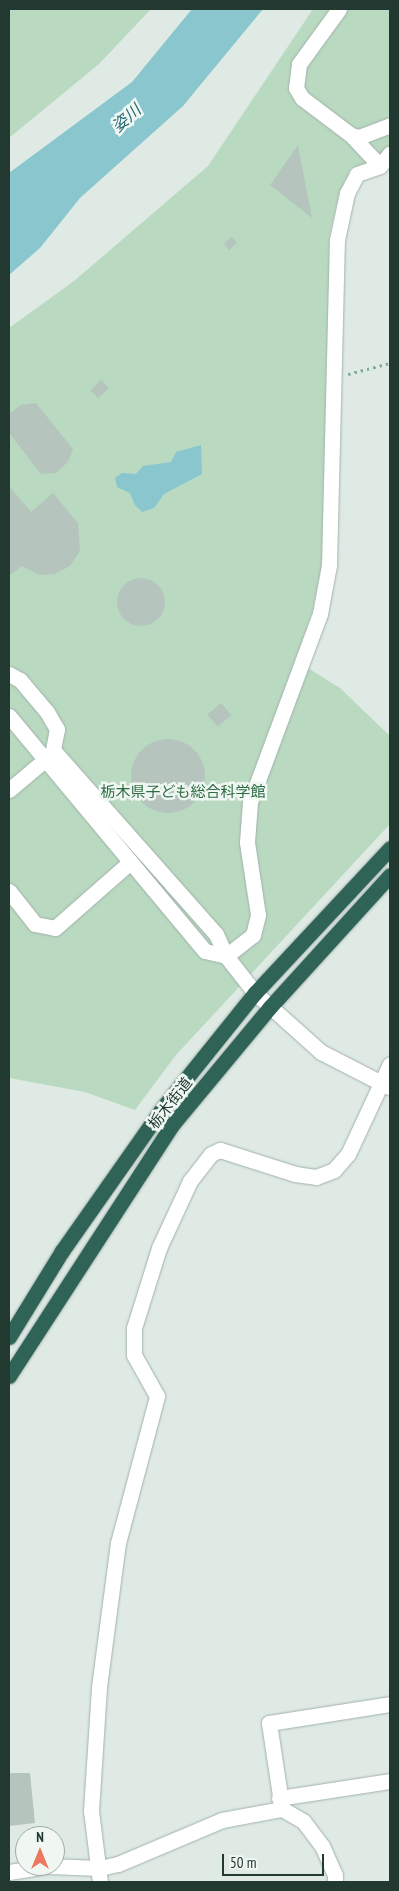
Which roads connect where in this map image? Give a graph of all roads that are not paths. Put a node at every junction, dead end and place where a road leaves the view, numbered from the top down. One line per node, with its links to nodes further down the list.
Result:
1 (339, 9): 3 (street)
2 (390, 125): 3 (street)
3 (351, 136): 5 (street)
4 (390, 153): 5 (street)
5 (380, 166): 14 (street)
6 (9, 674): 14 (street)
7 (9, 716): 8 (street)
8 (47, 758): 9 (street); 11 (street)
9 (9, 790)
10 (390, 848): 15 (highway, 栃木街道)
11 (130, 862): 13 (street); 14 (street)
12 (390, 875): 16 (highway, 栃木街道)
13 (9, 891)
14 (226, 956): 15 (street)
15 (255, 993): 16 (street); 19 (highway, 栃木街道)
16 (270, 1006): 18 (street); 20 (highway, 栃木街道)
17 (390, 1064): 18 (street)
18 (386, 1086): 25 (street)
19 (9, 1338)
20 (9, 1376)
21 (390, 1704): 23 (street)
22 (390, 1781): 23 (street)
23 (280, 1803): 25 (street); 26 (street)
24 (65, 1869): 25 (street)
25 (100, 1875)
26 (335, 1882)

